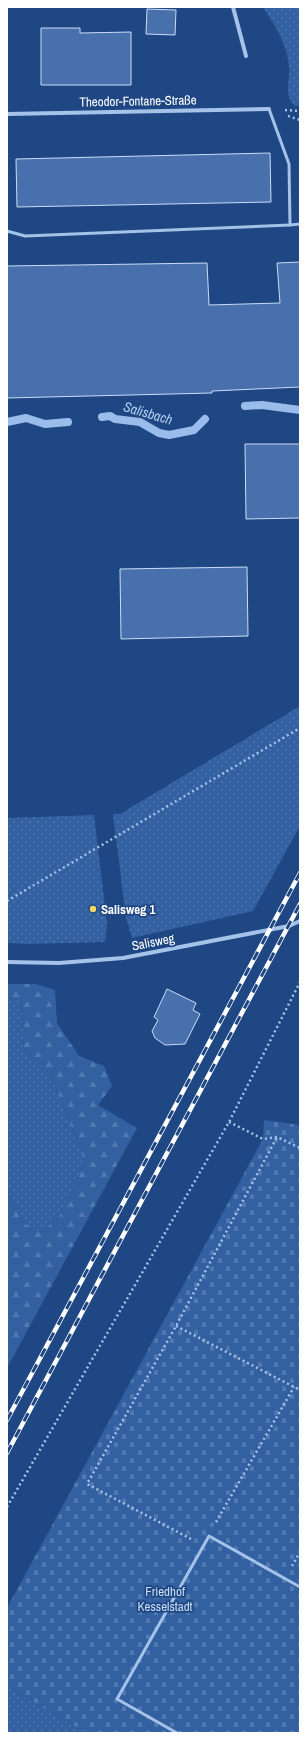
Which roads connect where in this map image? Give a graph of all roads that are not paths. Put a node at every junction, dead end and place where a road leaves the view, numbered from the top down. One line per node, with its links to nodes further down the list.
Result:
1 (233, 7): 2 (street)
2 (246, 56)
3 (269, 109): 4 (street, Theodor-Fontane-Straße); 6 (lane)
4 (7, 114)
5 (300, 224): 6 (lane)
6 (290, 225): 7 (lane)
7 (7, 231)
8 (300, 921): 9 (street, Salisweg)
9 (7, 962)
10 (300, 1587): 11 (lane)
11 (177, 1733)

